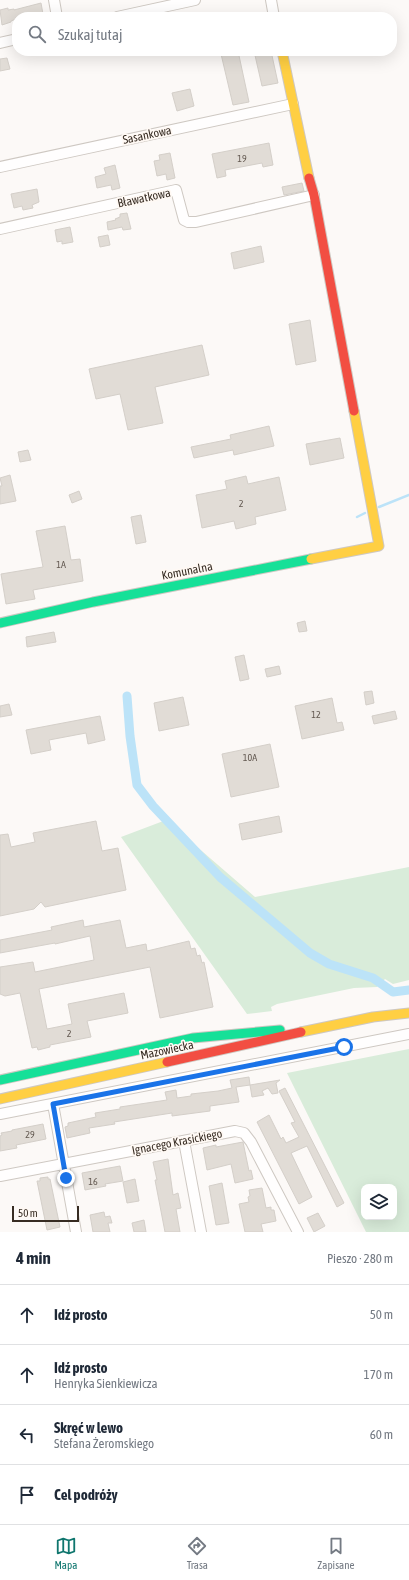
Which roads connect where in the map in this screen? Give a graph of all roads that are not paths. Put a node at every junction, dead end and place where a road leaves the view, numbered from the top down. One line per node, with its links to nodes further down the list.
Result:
1 (54, 0): 4 (street)
2 (195, 0): 5 (street)
3 (271, 0): 6 (street)
4 (56, 12)
5 (140, 12)
6 (273, 12)
7 (12, 40): 8 (street)
8 (0, 43)
9 (283, 56): 10 (street)
10 (293, 104): 11 (street, Sasankowa); 12 (street)
11 (0, 167)
12 (314, 195): 13 (street, Bławatkowa); 14 (street, Komunalna)
13 (0, 229)
14 (0, 623)
15 (409, 1013): 16 (street, Mazowiecka)
16 (338, 1024): 18 (street, Mazowiecka); 19 (street, Mazowiecka)
17 (409, 1034): 20 (street)
18 (0, 1080)
19 (0, 1099)
20 (53, 1104): 21 (street); 23 (street)
21 (0, 1114)
22 (184, 1141): 23 (street, Ignacego Krasickiego); 26 (street); 27 (street, Ignacego Krasickiego)
23 (63, 1164): 24 (street, Ignacego Krasickiego); 25 (street)
24 (0, 1176)
25 (76, 1232)
26 (201, 1232)
27 (298, 1232)

